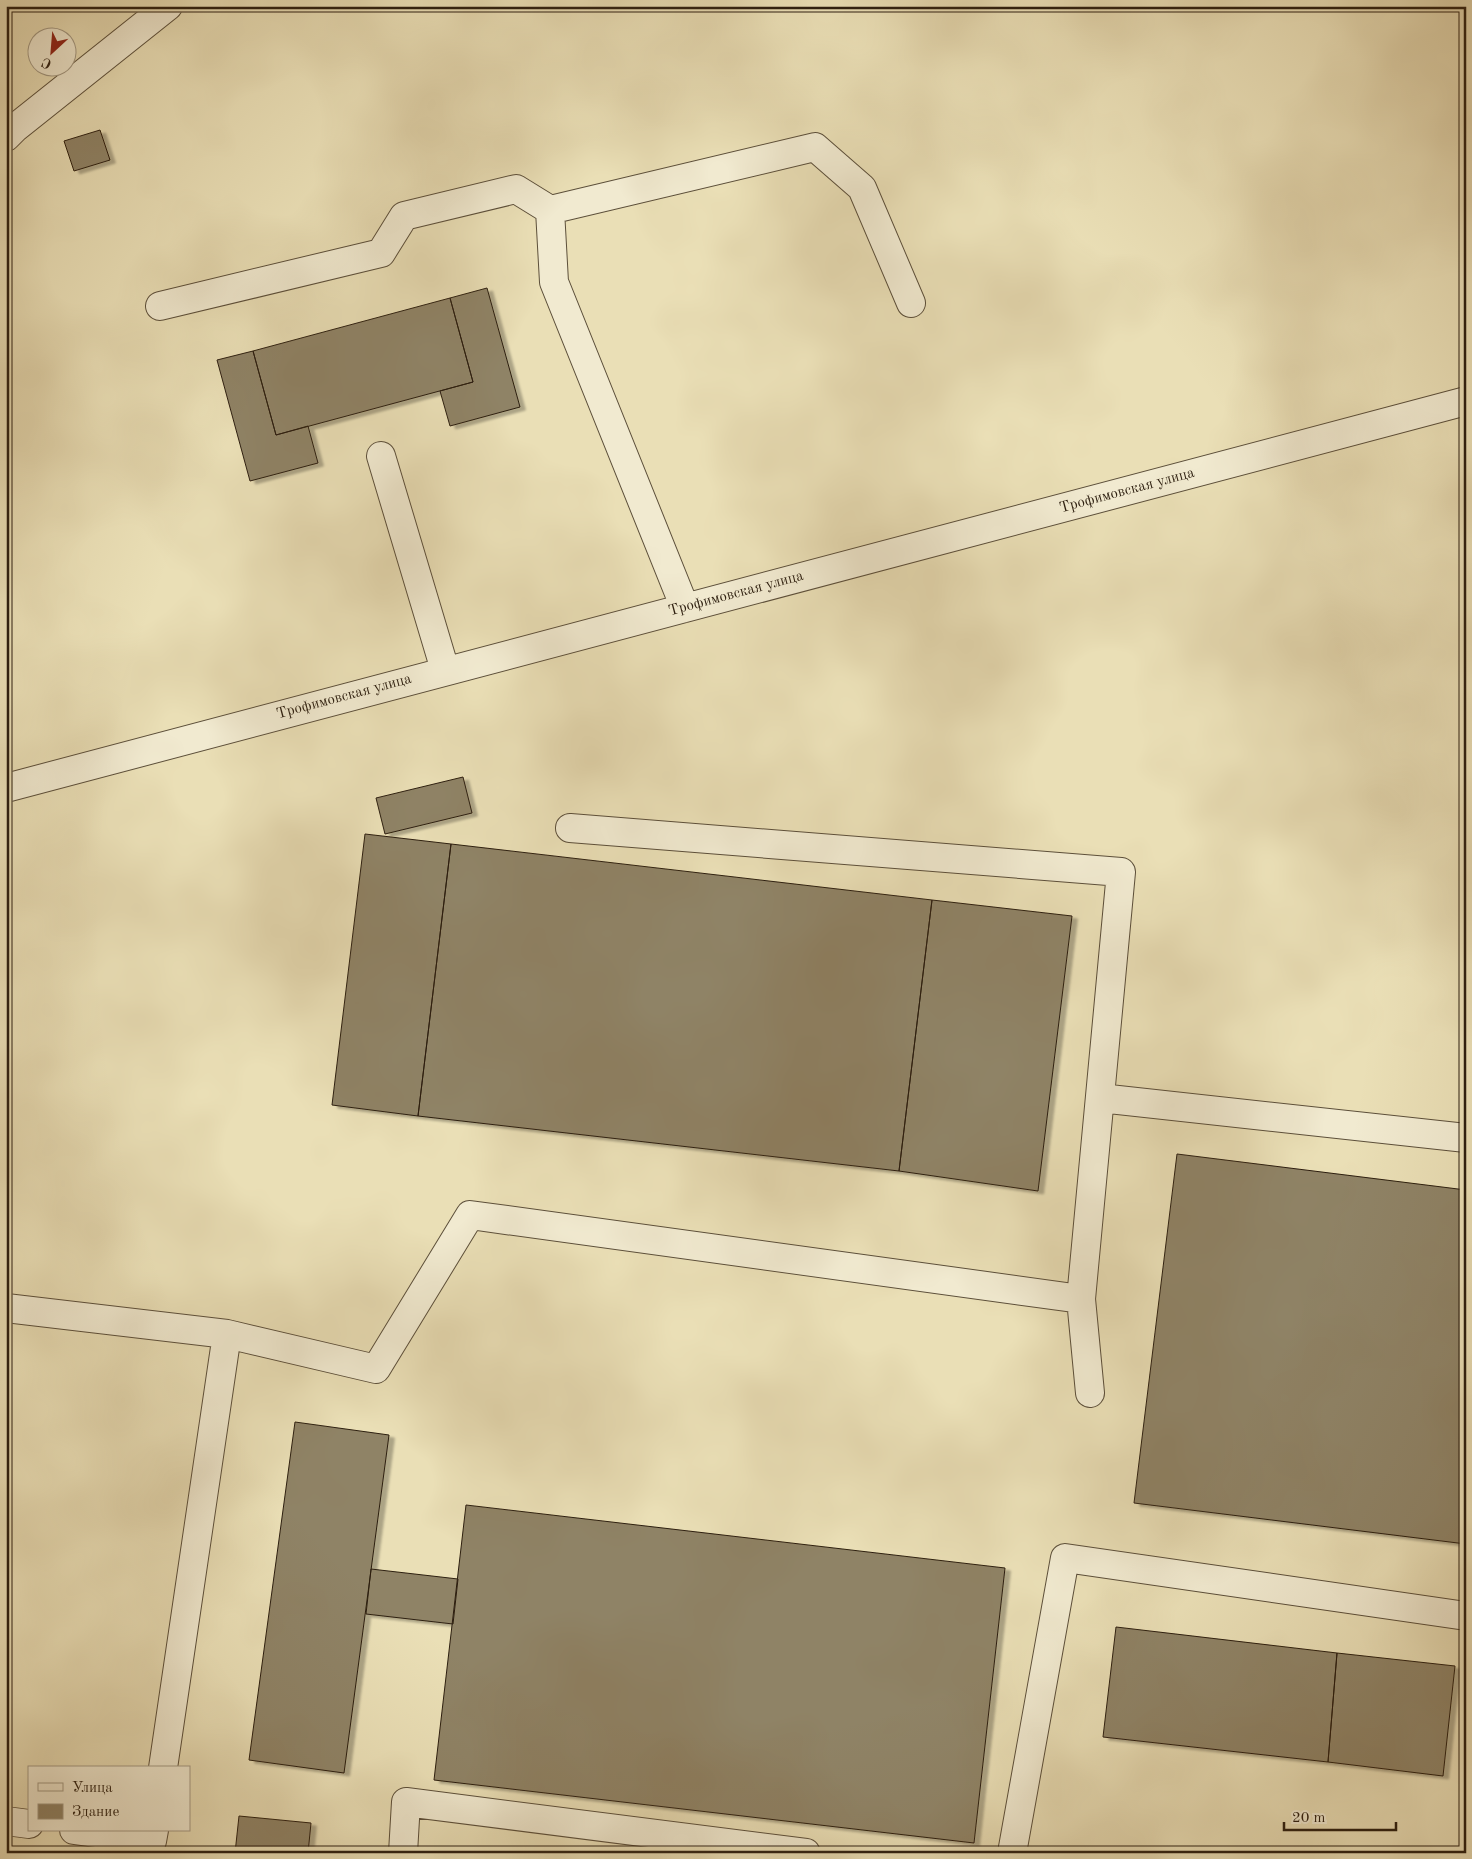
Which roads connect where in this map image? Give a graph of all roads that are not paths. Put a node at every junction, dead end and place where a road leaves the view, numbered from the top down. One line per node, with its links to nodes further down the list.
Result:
1 (168, 6): 2 (street)
2 (6, 137)
3 (550, 210): 4 (street); 5 (street); 8 (street)
4 (911, 303)
5 (160, 306)
6 (1466, 401): 8 (street, Трофимовская улица)
7 (382, 456): 9 (street)
8 (684, 608): 9 (street, Трофимовская улица)
9 (445, 670): 10 (street, Трофимовская улица)
10 (6, 788)
11 (570, 828): 12 (street)
12 (1100, 1098): 13 (street); 14 (street)
13 (1466, 1138)
14 (1081, 1299): 16 (street); 17 (street)
15 (6, 1308): 16 (street)
16 (227, 1334): 19 (street)
17 (1090, 1394)
18 (1466, 1616): 26 (street)
19 (163, 1766)
20 (6, 1821): 21 (street)
21 (28, 1824)
22 (88, 1832): 23 (street)
23 (152, 1841)
24 (789, 1852): 25 (street)
25 (403, 1853)
26 (1012, 1853)

